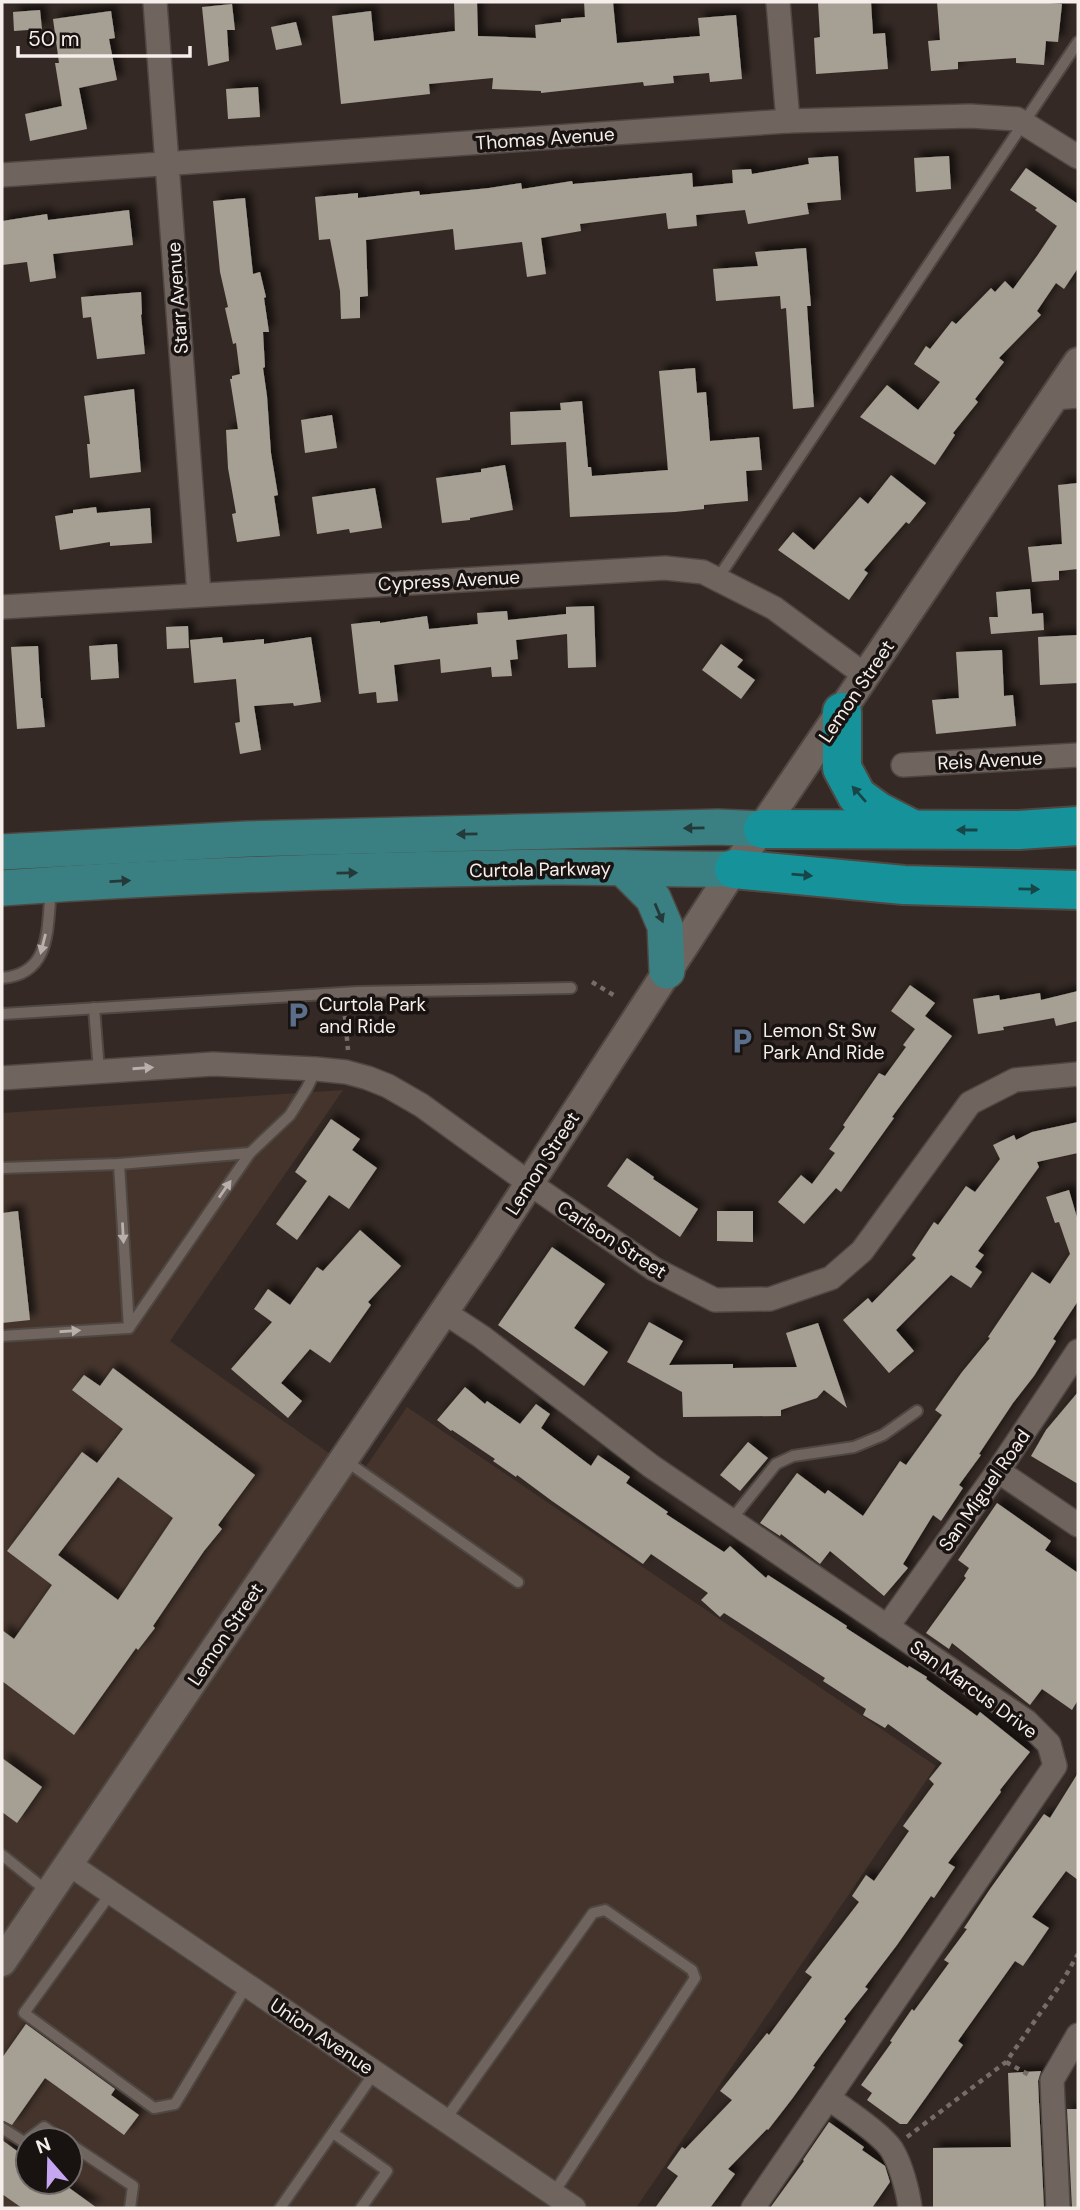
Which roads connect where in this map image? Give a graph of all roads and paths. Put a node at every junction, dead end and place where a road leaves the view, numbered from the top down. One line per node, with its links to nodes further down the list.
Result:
1 (155, 2): 7 (street, Starr Avenue)
2 (778, 2): 4 (street)
3 (1078, 42): 5 (lane)
4 (788, 121): 5 (street, Thomas Avenue); 7 (street, Thomas Avenue)
5 (1025, 124): 6 (street, Thomas Avenue); 11 (lane)
6 (1078, 157)
7 (167, 165): 8 (street, Thomas Avenue); 12 (street, Starr Avenue)
8 (2, 175)
9 (1078, 362): 10 (street, Lemon Street)
10 (1066, 397): 14 (street, Lemon Street)
11 (718, 578): 12 (street, Cypress Avenue); 14 (street, Cypress Avenue)
12 (199, 594): 13 (street, Cypress Avenue)
13 (2, 607)
14 (866, 676): 15 (street, Lemon Street)
15 (842, 712): 19 (street, Lemon Street); 20 (highway, one-way to 15)
16 (1078, 755): 17 (street, Reis Avenue)
17 (903, 765)
18 (1078, 826): 20 (highway, Curtola Parkway, one-way to 20)
19 (762, 829): 20 (highway, Curtola Parkway); 22 (main road, Curtola Parkway, one-way to 22); 24 (street, Lemon Street)
20 (915, 830)
21 (2, 852): 22 (main road, Curtola Parkway)
22 (53, 867): 23 (main road, Curtola Parkway, one-way to 23); 25 (main road, Curtola Parkway); 28 (lane, one-way to 28)
23 (623, 868): 24 (main road, Curtola Parkway); 27 (main road, one-way to 27)
24 (734, 869): 26 (highway, Curtola Parkway, one-way to 26); 27 (street, Lemon Street)
25 (2, 888)
26 (1078, 890)
27 (667, 971): 43 (street, Lemon Street)
28 (2, 978)
29 (592, 982): 32 (path)
30 (571, 988): 31 (lane)
31 (343, 993): 33 (lane); 35 (path)
32 (615, 996)
33 (94, 1008): 34 (lane); 37 (lane)
34 (2, 1014)
35 (348, 1051)
36 (316, 1069): 37 (street, Carlson Street, one-way to 36); 40 (lane); 43 (street, Carlson Street)
37 (99, 1071): 39 (street, Carlson Street)
38 (1078, 1074): 43 (street, Carlson Street)
39 (2, 1078)
40 (250, 1153): 41 (lane); 45 (lane, one-way to 40)
41 (120, 1164): 42 (lane); 45 (lane, one-way to 45)
42 (2, 1168)
43 (529, 1184): 44 (street, Lemon Street)
44 (444, 1312): 49 (street, Lemon Street); 51 (street, San Marcus Drive)
45 (129, 1328): 46 (lane, one-way to 45)
46 (2, 1336)
47 (1078, 1351): 50 (street, San Miguel Road)
48 (917, 1411): 51 (lane)
49 (344, 1459): 53 (lane); 56 (street, Lemon Street)
50 (998, 1471): 52 (street); 54 (street, San Miguel Road)
51 (731, 1520): 54 (street, San Marcus Drive)
52 (1078, 1525)
53 (518, 1583)
54 (887, 1627): 66 (street, San Marcus Drive)
55 (2, 1855): 57 (lane)
56 (69, 1864): 57 (street, Lemon Street); 58 (street, Union Avenue)
57 (49, 1893): 60 (street, Lemon Street)
58 (111, 1893): 61 (street, Union Avenue); 61 (lane)
59 (1078, 1954): 63 (path)
60 (2, 1962)
61 (247, 1985): 64 (street, Union Avenue)
62 (1078, 2035): 65 (street)
63 (1006, 2062): 65 (path); 69 (path)
64 (375, 2072): 67 (street, Union Avenue); 68 (lane)
65 (1052, 2080): 78 (street)
66 (828, 2098): 69 (street); 76 (street, San Marcus Drive)
67 (444, 2120): 71 (street, Union Avenue); 71 (lane)
68 (333, 2133): 73 (lane); 74 (lane)
69 (892, 2149): 77 (street)
70 (84, 2153): 72 (lane)
71 (554, 2194): 75 (street, Union Avenue)
72 (130, 2208)
73 (281, 2208)
74 (361, 2208)
75 (574, 2208)
76 (753, 2208)
77 (910, 2208)
78 (1058, 2208)

